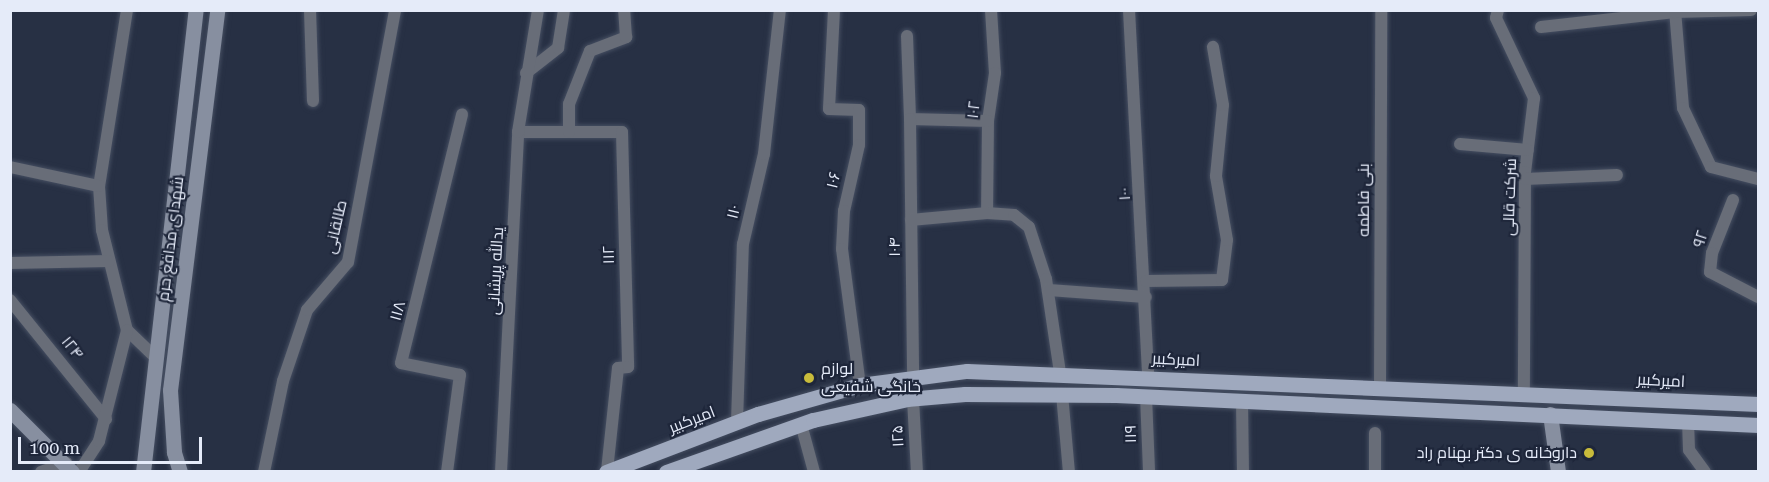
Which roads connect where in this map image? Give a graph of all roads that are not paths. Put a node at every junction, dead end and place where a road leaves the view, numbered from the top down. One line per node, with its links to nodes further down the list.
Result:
1 (127, 10): 34 (street)
2 (196, 10): 46 (main road, شهدای مدافع حرم)
3 (217, 10): 53 (main road, شهدای مدافع حرم)
4 (310, 10): 22 (street)
5 (395, 10): 74 (street, طالقانی)
6 (538, 10): 21 (street, یدالله پریشانی)
7 (564, 10): 21 (street)
8 (624, 10): 27 (street)
9 (780, 10): 64 (street, ۱۱۰)
10 (834, 10): 50 (street, ۱۰۶)
11 (991, 10): 25 (street, ۱۰۲)
12 (1129, 10): 40 (street, ۱۰۰)
13 (1498, 10): 29 (street, شرکت قالی)
14 (1751, 10): 15 (street)
15 (1675, 11): 17 (street); 33 (street)
16 (1381, 12): 51 (street, بنی فاطمه)
17 (1615, 15): 18 (street)
18 (1541, 27)
19 (907, 36): 24 (street, ۱۰۴)
20 (1213, 47): 40 (street)
21 (526, 73): 26 (street, یدالله پریشانی)
22 (313, 101)
23 (462, 114): 75 (street, ۱۱۸)
24 (910, 119): 25 (street); 37 (street, ۱۰۴)
25 (988, 121): 36 (street, ۱۰۲)
26 (518, 132): 27 (street, ۱۱۲); 76 (street, یدالله پریشانی)
27 (570, 132): 77 (street, ۱۱۲)
28 (1460, 144): 29 (street)
29 (1528, 150): 32 (street, شرکت قالی)
30 (10, 168): 34 (street)
31 (1617, 175): 32 (street)
32 (1525, 179): 54 (street, شرکت قالی)
33 (1758, 179)
34 (99, 186): 38 (street)
35 (1733, 200): 43 (street, ۹۲)
36 (987, 213): 37 (street); 41 (street)
37 (911, 220): 48 (street, ۱۰۴)
38 (109, 261): 39 (street); 45 (street)
39 (10, 262)
40 (1146, 281): 42 (street, ۱۰۰)
41 (1048, 290): 42 (street); 47 (street)
42 (1146, 297): 49 (street, ۱۰۰)
43 (1758, 297)
44 (10, 300): 62 (street, ۱۲۴)
45 (127, 330): 46 (street); 62 (street)
46 (157, 359): 52 (main road, شهدای مدافع حرم)
47 (1060, 373): 48 (main road, امیرکبیر); 49 (main road, امیرکبیر)
48 (913, 376): 50 (main road, امیرکبیر)
49 (1148, 376): 51 (main road, امیرکبیر)
50 (860, 385): 64 (main road, امیرکبیر)
51 (1380, 387): 54 (main road, امیرکبیر)
52 (154, 388): 53 (main road); 72 (main road, شهدای مدافع حرم)
53 (170, 390): 73 (main road, شهدای مدافع حرم)
54 (1524, 393): 59 (main road, امیرکبیر)
55 (1062, 394): 56 (main road); 57 (main road); 81 (street)
56 (1146, 396): 58 (main road); 82 (street, ۱۱۹)
57 (913, 399): 65 (main road); 80 (street, ۱۲۵)
58 (1242, 401): 61 (main road); 83 (street)
59 (1758, 404)
60 (10, 410): 68 (main road)
61 (1550, 414): 63 (main road); 85 (main road)
62 (106, 419): 71 (street)
63 (1688, 421): 66 (main road); 86 (street)
64 (738, 422): 69 (main road, امیرکبیر)
65 (801, 423): 78 (main road); 79 (street)
66 (1758, 425)
67 (1375, 433): 84 (street)
68 (69, 467): 70 (street)
69 (628, 468): 77 (main road, امیرکبیر)
70 (41, 471)
71 (80, 471)
72 (143, 471)
73 (180, 471)
74 (264, 471)
75 (447, 471)
76 (501, 471)
77 (607, 471)
78 (666, 471)
79 (814, 471)
80 (917, 471)
81 (1069, 471)
82 (1149, 471)
83 (1243, 471)
84 (1375, 471)
85 (1558, 471)
86 (1705, 471)

